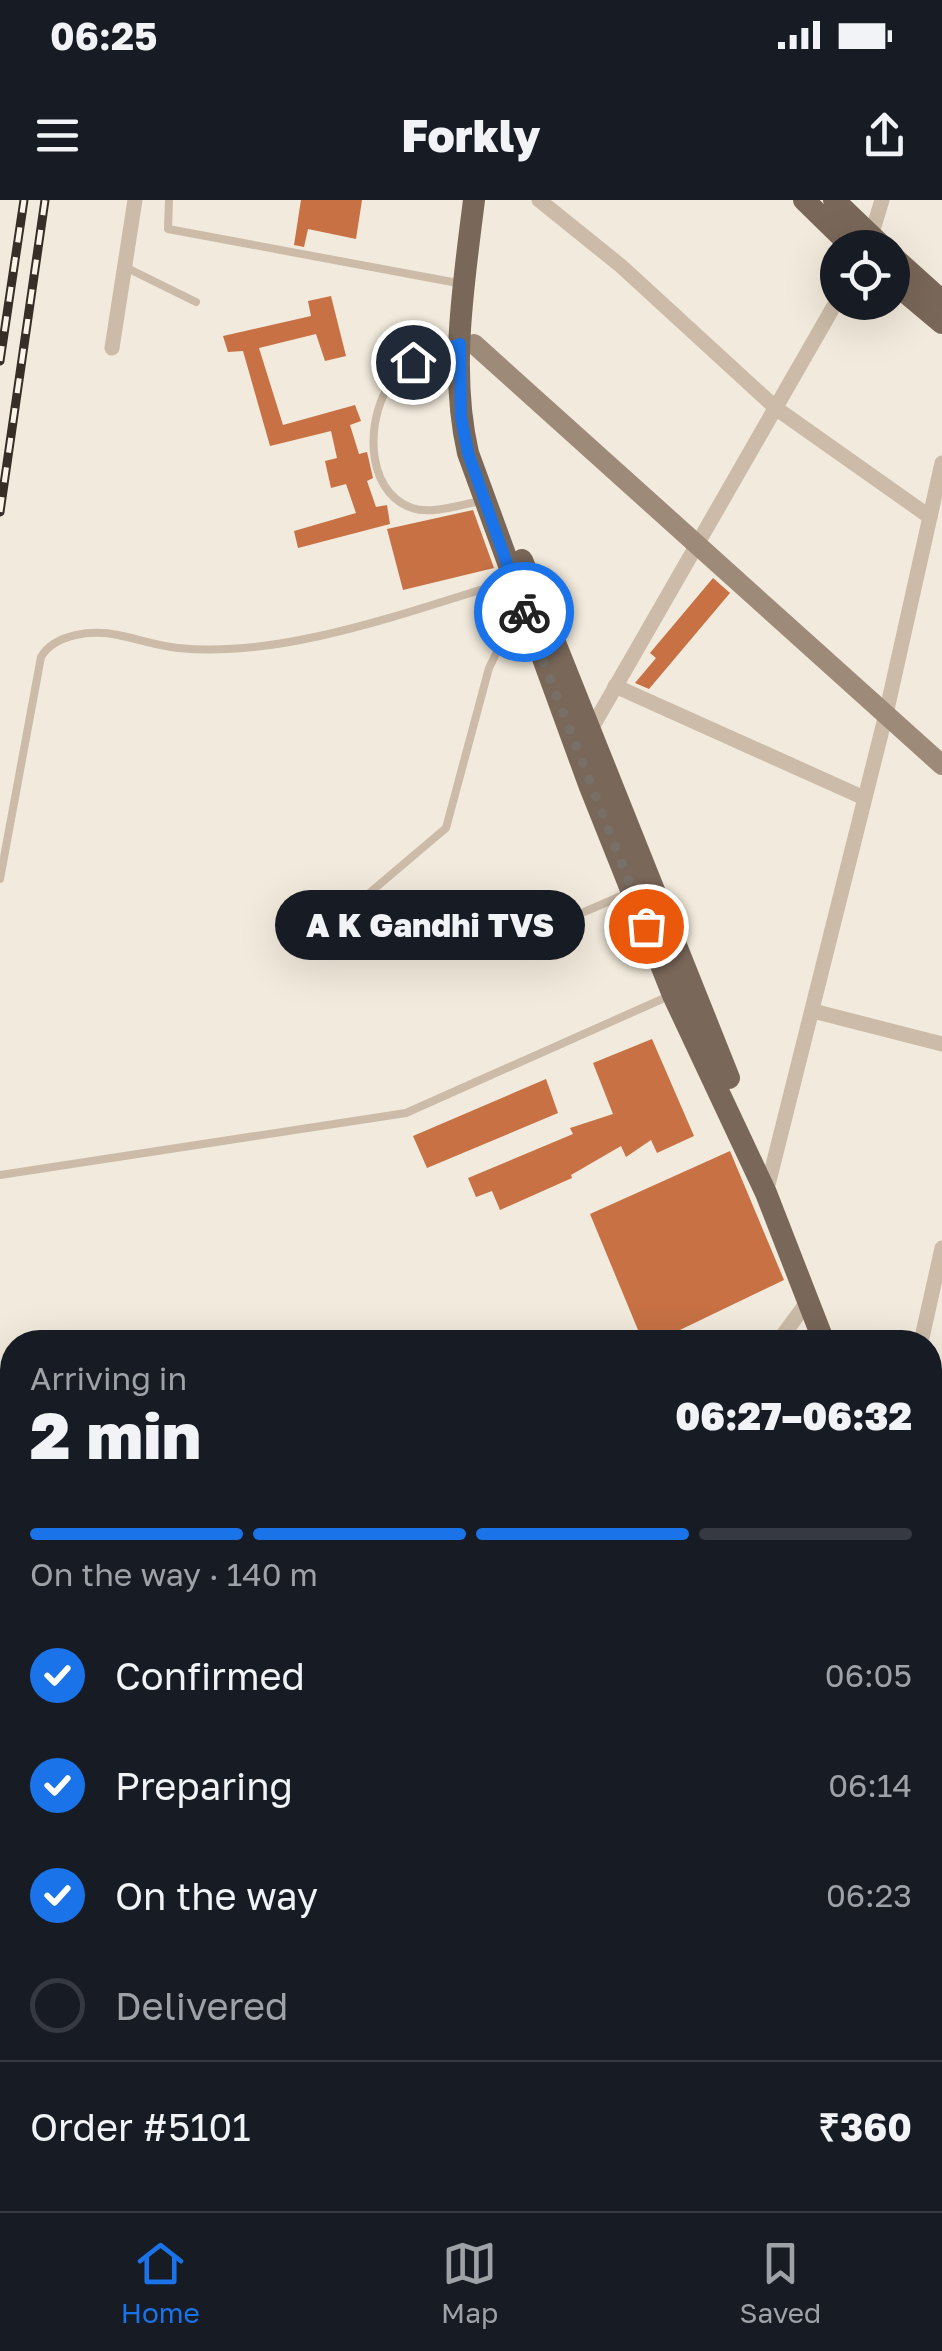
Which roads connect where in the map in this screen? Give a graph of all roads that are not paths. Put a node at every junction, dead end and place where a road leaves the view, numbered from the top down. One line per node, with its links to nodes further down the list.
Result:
1 (135, 200): 12 (street)
2 (168, 200): 14 (lane)
3 (474, 200): 14 (main road)
4 (486, 200): 20 (main road)
5 (539, 200): 22 (street)
6 (804, 200): 9 (main road)
7 (834, 200): 10 (main road)
8 (882, 200): 11 (street)
9 (848, 230)
10 (858, 230)
11 (873, 230)
12 (125, 267): 17 (lane); 21 (street)
13 (910, 272): 16 (main road)
14 (463, 284): 20 (main road)
15 (910, 297): 19 (main road)
16 (942, 301)
17 (196, 302)
18 (827, 320): 22 (street)
19 (942, 323)
20 (467, 344): 24 (main road); 24 (lane); 26 (street); 31 (main road)
21 (112, 348)
22 (777, 409): 25 (street); 26 (street)
23 (942, 463): 25 (street)
24 (485, 501): 27 (main road)
25 (930, 517): 30 (street)
26 (697, 541): 29 (street); 30 (street)
27 (513, 579): 28 (main road); 34 (lane)
28 (521, 603): 35 (main road); 36 (lane)
29 (616, 686): 31 (street); 33 (street)
30 (886, 714): 32 (street); 33 (street)
31 (590, 731): 42 (main road)
32 (942, 765)
33 (862, 796): 39 (street)
34 (0, 879)
35 (632, 891): 37 (lane); 38 (main road)
36 (327, 928)
37 (524, 938)
38 (673, 994): 41 (lane); 42 (main road)
39 (813, 1011): 40 (street); 42 (street)
40 (942, 1044)
41 (0, 1175)
42 (768, 1183): 44 (main road); 47 (main road)
43 (942, 1248): 48 (street)
44 (808, 1301): 45 (street); 46 (main road)
45 (787, 1330)
46 (819, 1330)
47 (832, 1330)
48 (925, 1330)

